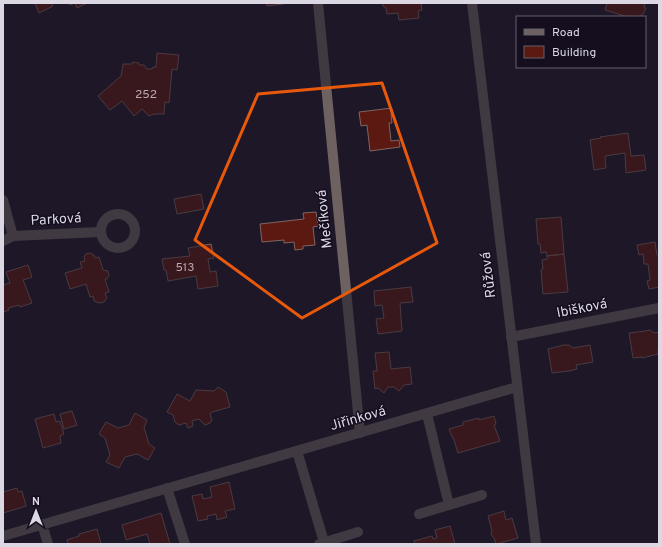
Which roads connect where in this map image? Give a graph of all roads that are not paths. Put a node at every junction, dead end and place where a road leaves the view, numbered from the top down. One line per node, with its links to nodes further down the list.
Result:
1 (318, 3): 12 (street, Mečíková)
2 (472, 3): 9 (street, Růžová)
3 (3, 200): 6 (street)
4 (3, 232): 6 (street, Parková)
5 (100, 232): 6 (street, Parková)
6 (13, 236): 7 (street, Parková)
7 (3, 241)
8 (659, 308): 9 (street, Ibišková)
9 (510, 337): 10 (street, Růžová)
10 (517, 387): 11 (street, Jiřinková); 24 (street, Růžová)
11 (427, 414): 12 (street, Jiřinková); 16 (street)
12 (360, 433): 13 (street, Jiřinková)
13 (297, 451): 14 (street, Jiřinková); 21 (street)
14 (168, 488): 18 (street, Jiřinková); 23 (street)
15 (482, 495): 16 (street)
16 (449, 505): 17 (street)
17 (419, 514)
18 (42, 524): 20 (street, Jiřinková); 22 (street)
19 (358, 532): 21 (street)
20 (3, 536)
21 (321, 543)
22 (48, 544)
23 (184, 544)
24 (536, 544)

